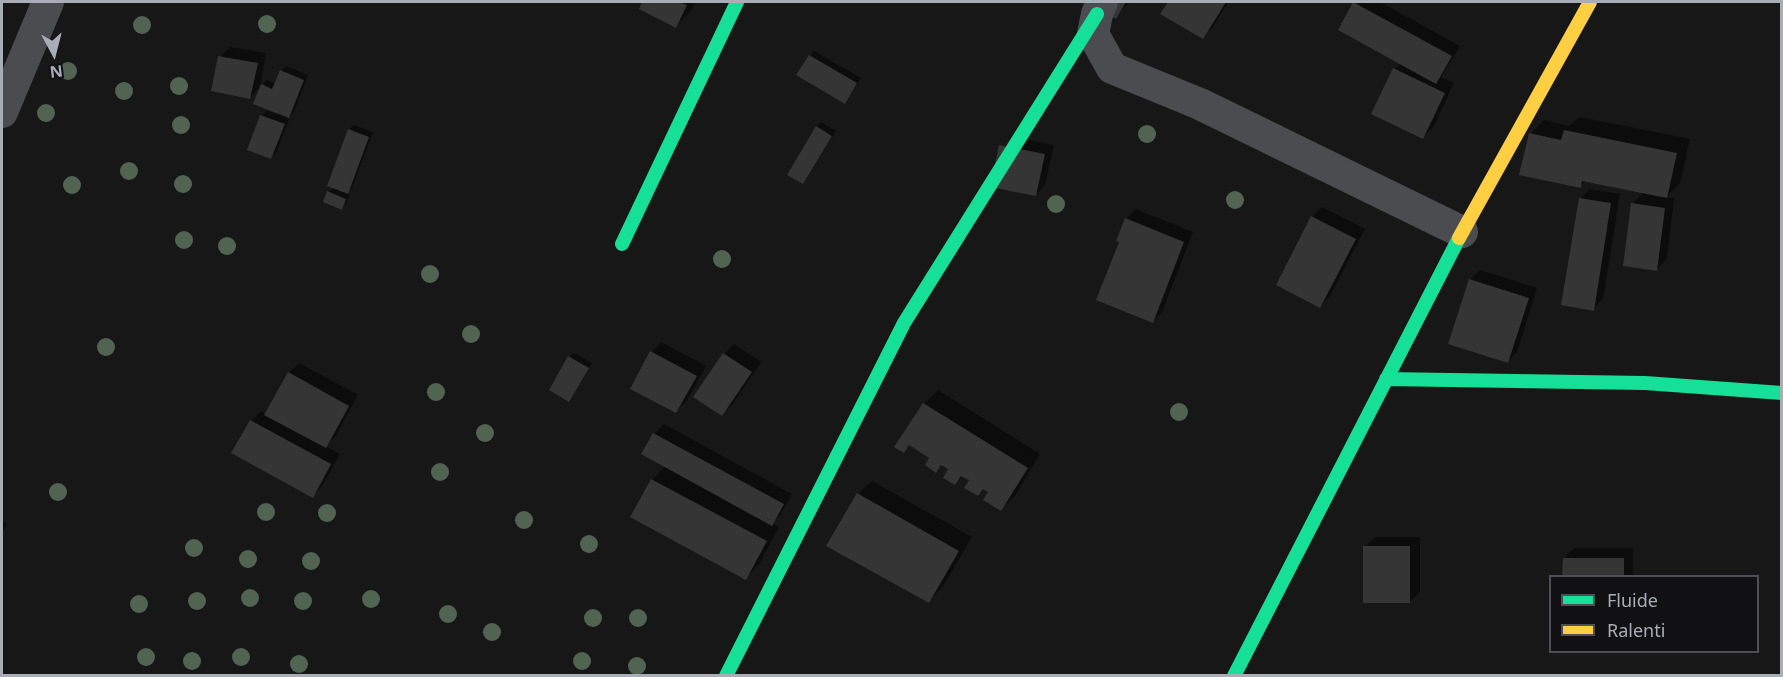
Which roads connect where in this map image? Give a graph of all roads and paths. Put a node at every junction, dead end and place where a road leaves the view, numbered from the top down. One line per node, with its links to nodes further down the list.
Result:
1 (48, 2): 5 (street)
2 (737, 2): 7 (street)
3 (1590, 2): 6 (street)
4 (1100, 8): 6 (street); 10 (street)
5 (2, 112)
6 (1462, 232): 8 (street)
7 (622, 244)
8 (1386, 379): 9 (street); 11 (street)
9 (1782, 393)
10 (726, 675)
11 (1234, 675)

